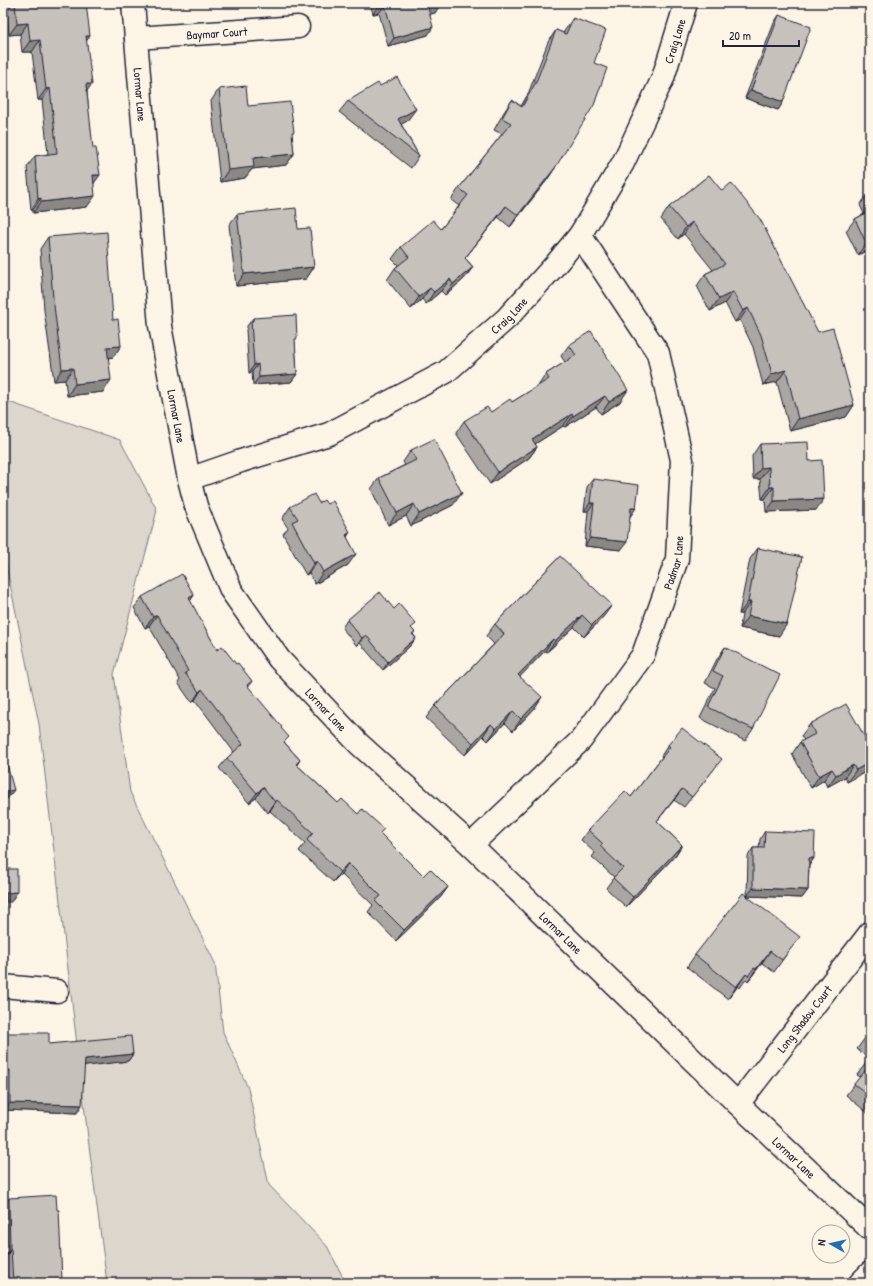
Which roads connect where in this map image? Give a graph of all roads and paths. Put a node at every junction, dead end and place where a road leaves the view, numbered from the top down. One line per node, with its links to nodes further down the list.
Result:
1 (133, 3): 4 (street, Lormar Lane)
2 (686, 3): 5 (street, Craig Lane)
3 (298, 27): 4 (street, Baymar Court)
4 (136, 38): 6 (street, Lormar Lane)
5 (580, 235): 6 (street, Craig Lane); 7 (street, Padmar Lane)
6 (189, 479): 7 (street, Lormar Lane)
7 (471, 845): 11 (street, Lormar Lane)
8 (870, 933): 11 (street, Long Shadow Court)
9 (3, 986): 10 (street)
10 (57, 991)
11 (738, 1104): 12 (street, Lormar Lane)
12 (870, 1229)
13 (870, 1273): 14 (street)
14 (860, 1283)

